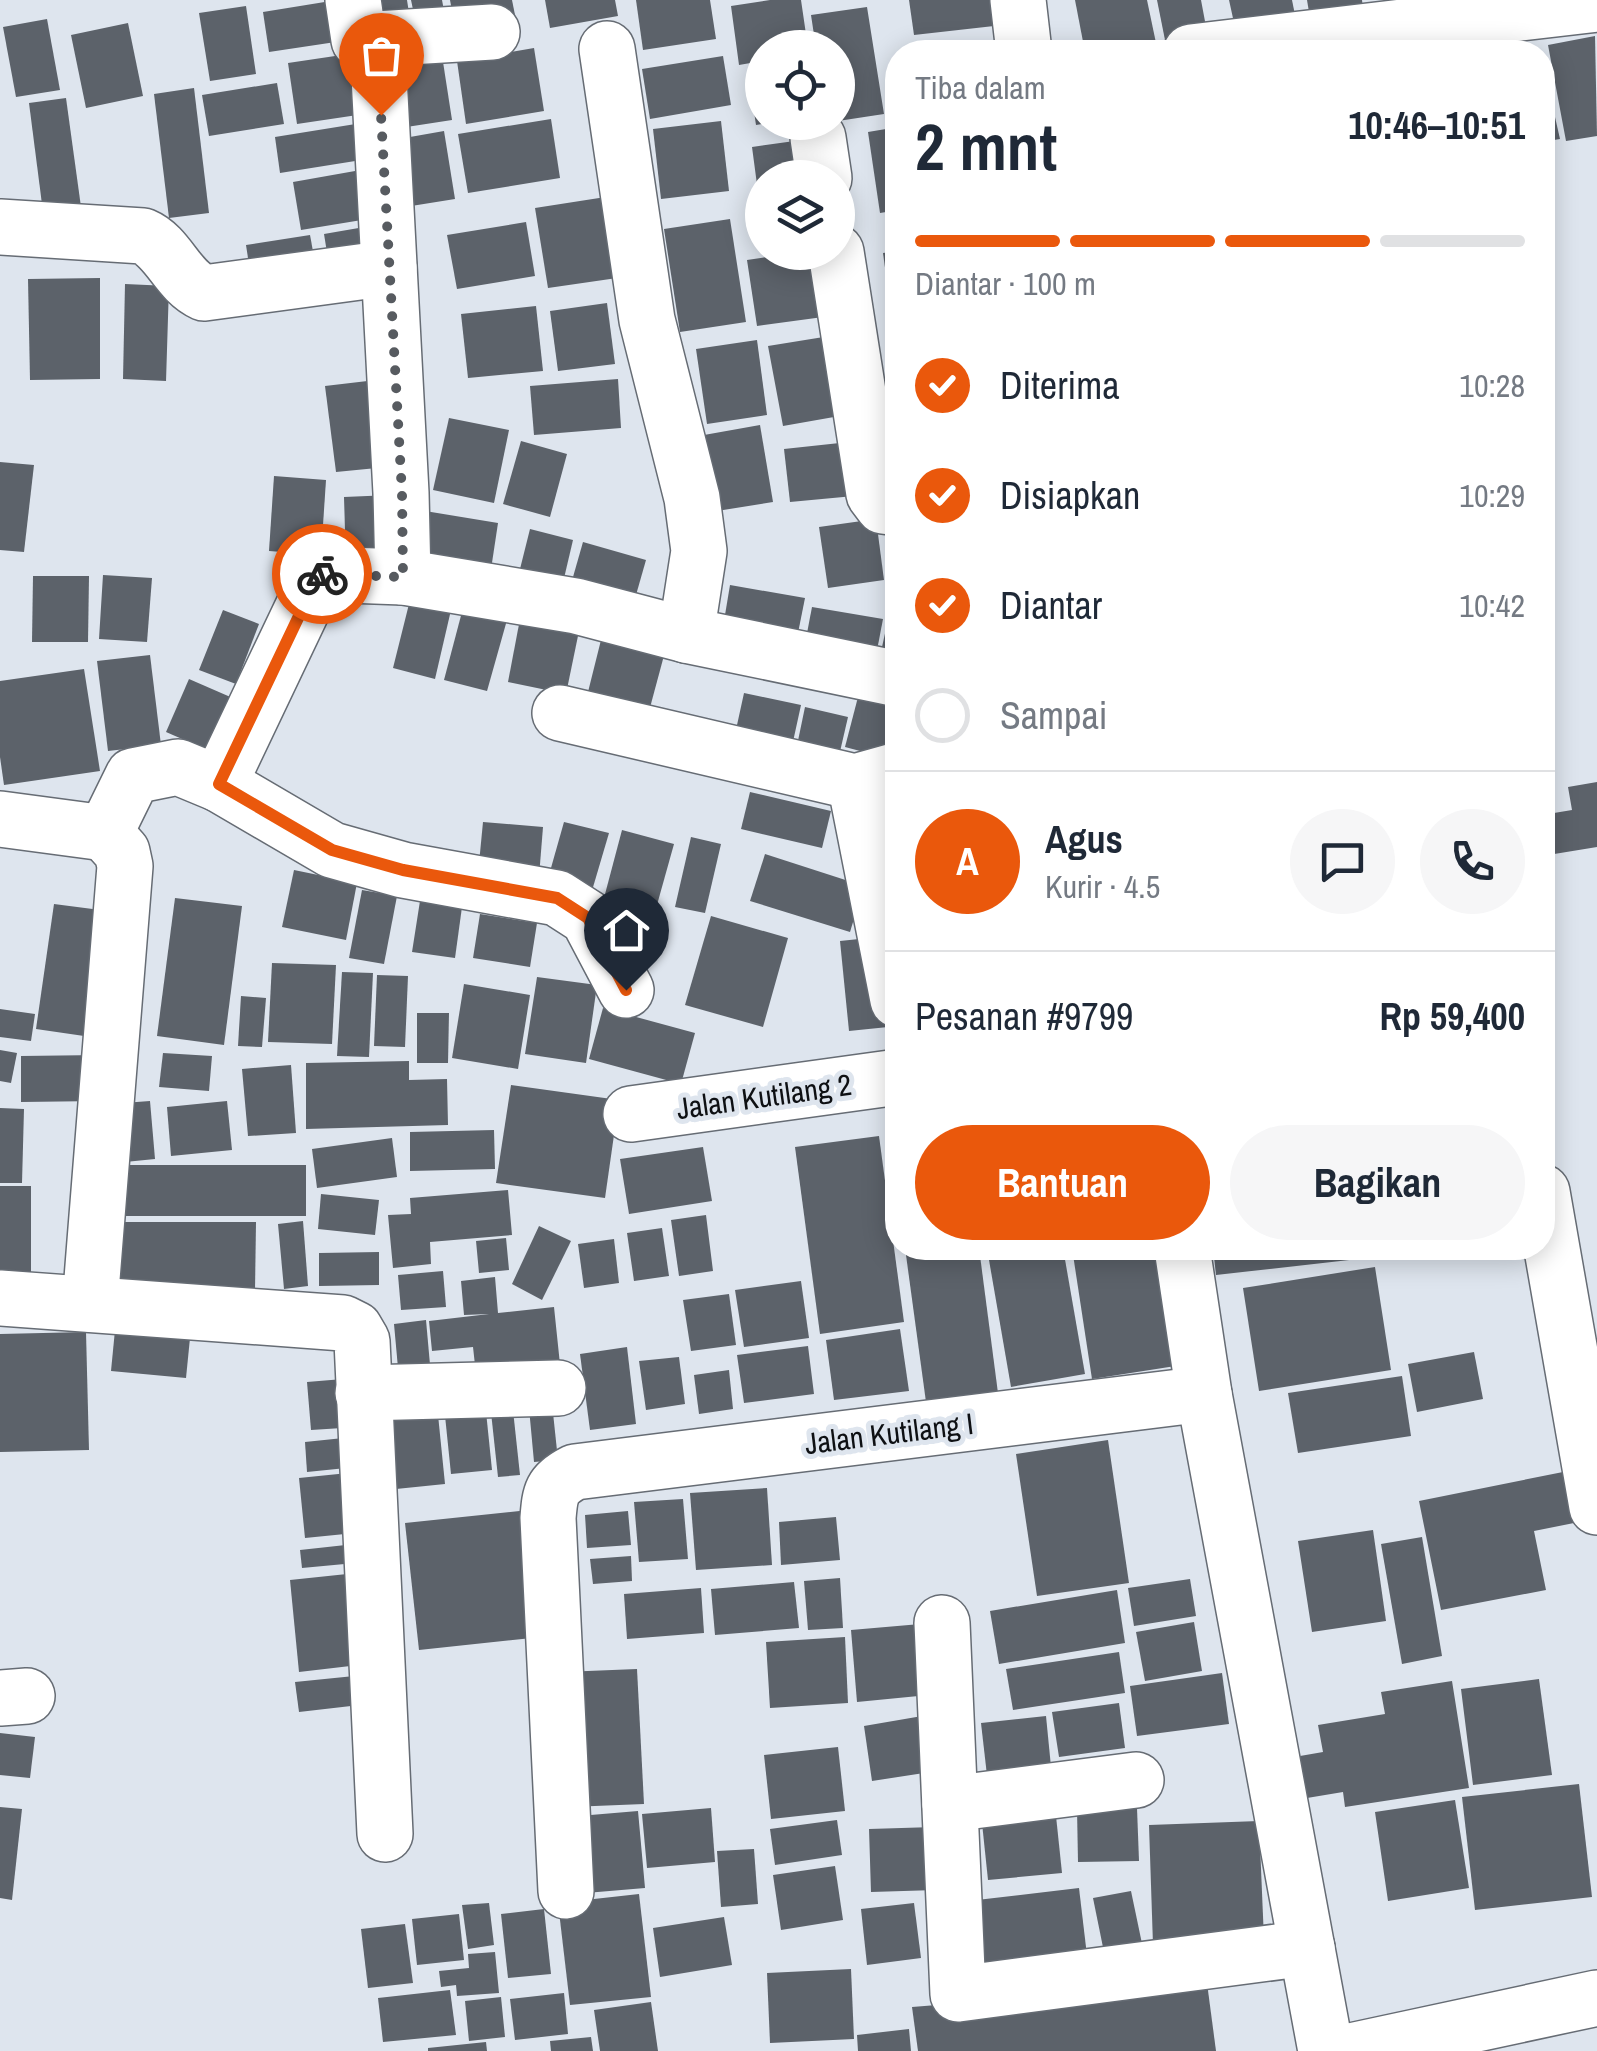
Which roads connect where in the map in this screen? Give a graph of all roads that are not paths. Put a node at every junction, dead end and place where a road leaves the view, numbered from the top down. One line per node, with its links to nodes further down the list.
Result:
1 (1018, 0): 5 (street)
2 (1597, 4): 6 (street)
3 (365, 19): 4 (street); 9 (street)
4 (492, 32)
5 (1023, 40)
6 (1292, 40)
7 (607, 48): 13 (street)
8 (0, 227): 9 (street)
9 (389, 268): 12 (street)
10 (839, 270): 11 (street)
11 (885, 506)
12 (403, 577): 13 (street); 17 (street)
13 (686, 635): 14 (street)
14 (885, 676)
15 (560, 713): 16 (street)
16 (876, 776): 20 (street)
17 (219, 784): 19 (street); 21 (street)
18 (0, 819): 19 (street)
19 (105, 834): 27 (street)
20 (885, 868)
21 (626, 990)
22 (885, 1079): 23 (street, Jalan Kutilang 2)
23 (630, 1114)
24 (1184, 1260): 30 (street)
25 (1554, 1260): 31 (street)
26 (0, 1298): 27 (street)
27 (90, 1304): 29 (street)
28 (558, 1388): 29 (street)
29 (363, 1393): 35 (street)
30 (1204, 1394): 36 (street, Jalan Kutilang I); 37 (street)
31 (1597, 1506)
32 (942, 1624): 34 (street)
33 (1136, 1780): 34 (street)
34 (950, 1804): 37 (street)
35 (385, 1834)
36 (566, 1892)
37 (1307, 1948): 39 (street)
38 (1597, 1998): 40 (street)
39 (1326, 2051)
40 (1351, 2051)

